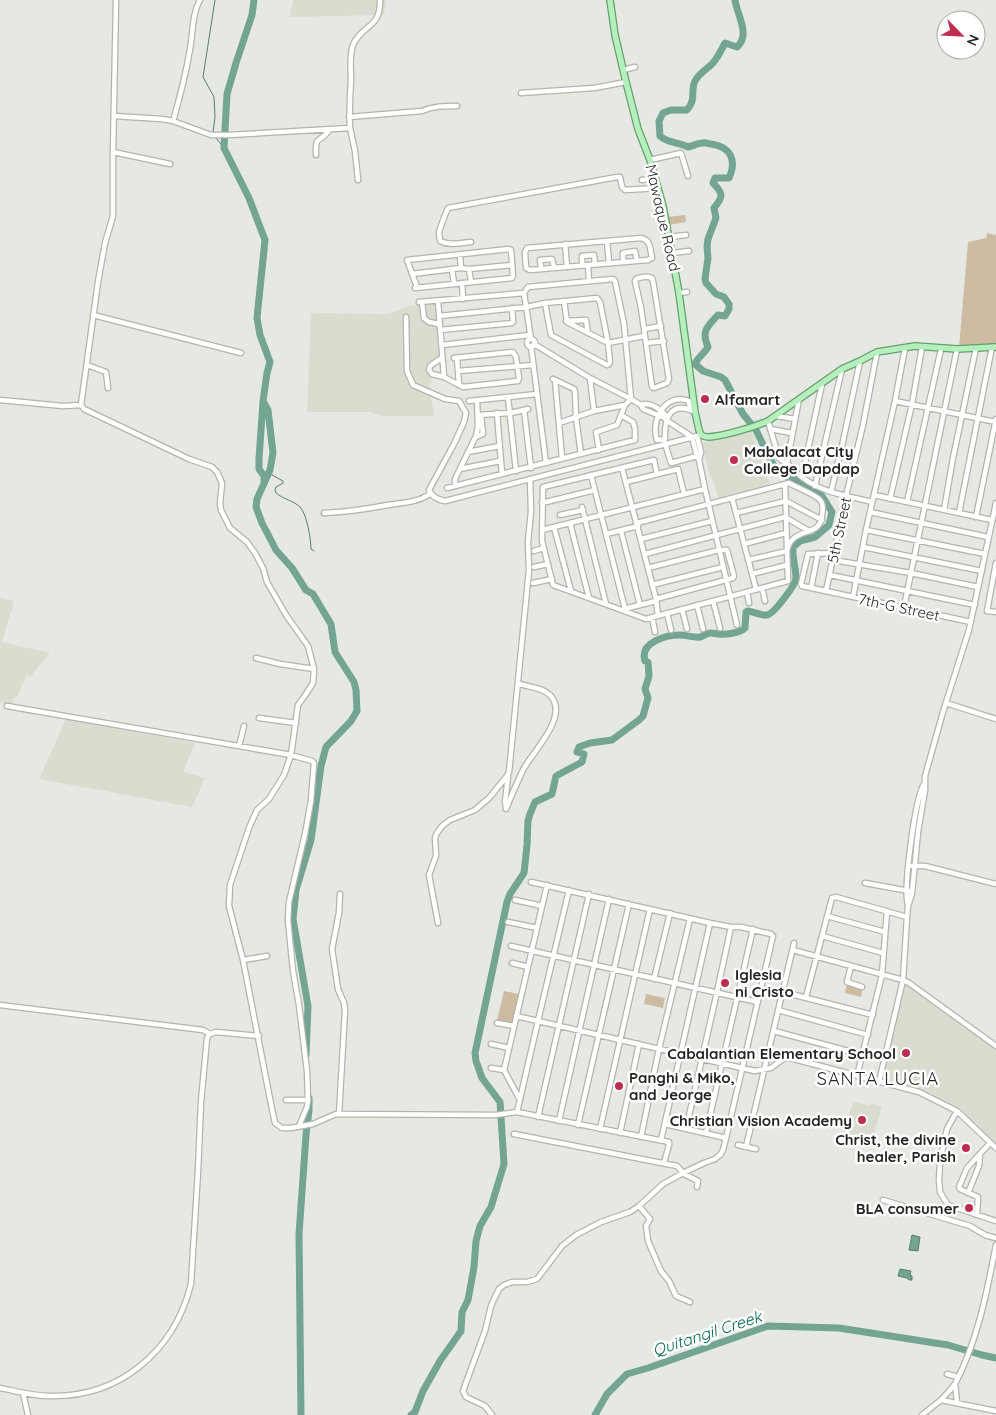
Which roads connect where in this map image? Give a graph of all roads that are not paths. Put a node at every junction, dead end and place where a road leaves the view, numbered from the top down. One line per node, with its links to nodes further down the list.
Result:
1 (116, 0): 10 (street)
2 (200, 0): 12 (street)
3 (380, 0): 11 (street)
4 (610, 0): 6 (main road, Mawaque Road)
5 (635, 67): 6 (street)
6 (623, 70): 7 (main road, Mawaque Road)
7 (626, 82): 8 (street); 17 (main road, Mawaque Road)
8 (520, 94)
9 (458, 106): 11 (street)
10 (114, 116): 12 (street); 15 (street)
11 (349, 116): 13 (street)
12 (173, 122): 14 (street)
13 (350, 128): 14 (street); 21 (street)
14 (329, 130): 16 (street)
15 (112, 152): 18 (street); 58 (street)
16 (316, 155)
17 (650, 160): 19 (street); 20 (main road, Mawaque Road)
18 (170, 164)
19 (688, 176)
20 (656, 178): 22 (street); 23 (main road, Mawaque Road)
21 (358, 180)
22 (642, 180)
23 (658, 188): 25 (main road, Mawaque Road); 27 (street)
24 (686, 235): 25 (street)
25 (669, 238): 30 (main road, Mawaque Road)
26 (607, 241): 28 (street); 32 (street); 34 (street)
27 (471, 242)
28 (565, 244): 38 (street); 40 (street)
29 (689, 251): 30 (street)
30 (672, 253): 51 (main road, Mawaque Road)
31 (460, 255): 36 (street); 39 (street); 44 (street)
32 (637, 261): 33 (street); 33 (street)
33 (623, 262): 34 (street)
34 (609, 263): 35 (street)
35 (595, 264): 37 (street); 37 (street)
36 (512, 265): 42 (street); 46 (street)
37 (585, 265): 38 (street); 45 (street)
38 (567, 267): 41 (street)
39 (461, 268): 42 (street); 43 (street)
40 (541, 268): 41 (street); 41 (street)
41 (554, 268)
42 (469, 269): 46 (street)
43 (452, 270): 44 (street); 47 (street)
44 (412, 274): 47 (street)
45 (590, 281): 50 (street); 69 (street)
46 (471, 282): 48 (street)
47 (454, 283): 48 (street)
48 (462, 283): 52 (street)
49 (687, 292): 51 (street)
50 (524, 293): 52 (street); 56 (street)
51 (679, 293): 107 (main road, Mawaque Road)
52 (464, 299): 53 (street)
53 (438, 301): 59 (street); 62 (street)
54 (564, 301): 55 (street); 61 (street); 71 (street)
55 (545, 303): 56 (street); 71 (street)
56 (527, 307): 57 (street); 68 (street)
57 (512, 308): 59 (street); 65 (street)
58 (93, 315): 82 (street); 85 (street)
59 (439, 316): 62 (street)
60 (406, 317): 154 (street)
61 (566, 321): 66 (street); 66 (street)
62 (439, 324): 65 (street)
63 (661, 326): 64 (street); 64 (street); 70 (street)
64 (644, 329): 67 (street)
65 (440, 330): 74 (street)
66 (588, 332): 71 (street)
67 (644, 336): 69 (street); 72 (street)
68 (531, 337): 73 (street); 74 (street)
69 (626, 340): 71 (street); 97 (street)
70 (664, 341): 72 (street); 72 (street)
71 (608, 343)
72 (646, 343)
73 (533, 345): 86 (street); 91 (street)
74 (442, 346): 83 (street)
75 (922, 347): 77 (main road); 79 (main road); 103 (street)
76 (994, 347): 78 (main road); 118 (street)
77 (905, 348): 81 (main road); 102 (street)
78 (976, 348): 80 (main road); 113 (street)
79 (941, 349): 80 (main road); 106 (street)
80 (957, 349): 108 (street)
81 (877, 352): 84 (main road); 156 (street, 5th Street)
82 (241, 353)
83 (442, 358): 90 (street); 90 (street)
84 (860, 361): 88 (main road); 153 (street)
85 (87, 365): 94 (street); 104 (street)
86 (533, 365): 87 (street); 95 (street)
87 (517, 366): 89 (street); 89 (street); 93 (street)
88 (842, 369): 92 (main road); 149 (street)
89 (458, 371): 93 (street)
90 (444, 377): 93 (street)
91 (590, 378): 97 (street); 109 (street)
92 (822, 384): 98 (main road); 144 (street)
93 (459, 385)
94 (108, 388)
95 (537, 394): 96 (street); 135 (street)
96 (508, 397): 100 (street); 111 (street)
97 (631, 399): 105 (street); 112 (street)
98 (799, 399): 116 (main road); 120 (street)
99 (0, 400): 104 (street)
100 (477, 400): 101 (street); 114 (street)
101 (468, 401)
102 (895, 401): 103 (street); 157 (street)
103 (912, 404): 106 (street); 159 (street)
104 (81, 405): 259 (street)
105 (625, 405): 109 (street); 115 (street)
106 (928, 408): 108 (street); 162 (street)
107 (692, 411): 112 (street); 119 (street); 126 (main road, Mawaque Road)
108 (945, 411): 113 (street); 166 (street)
109 (594, 412): 117 (street)
110 (497, 413): 111 (street); 114 (street); 128 (street)
111 (510, 413): 137 (street); 140 (street)
112 (659, 413): 119 (street); 127 (street)
113 (962, 414): 118 (street); 168 (street)
114 (480, 415): 130 (street)
115 (621, 415): 129 (street); 129 (street)
116 (776, 416): 120 (street); 121 (main road)
117 (576, 418): 123 (street); 123 (street); 131 (street)
118 (978, 418): 122 (street); 172 (street)
119 (667, 419): 126 (street); 127 (street)
120 (795, 419): 125 (street)
121 (768, 421): 124 (street); 126 (main road)
122 (996, 421): 176 (street)
123 (558, 423): 132 (street)
124 (770, 429): 125 (street); 136 (street)
125 (792, 433): 136 (street)
126 (699, 436): 127 (street); 133 (street)
127 (665, 442): 133 (street); 145 (street)
128 (499, 446): 130 (street); 134 (street)
129 (599, 450): 131 (street)
130 (468, 452): 139 (street)
131 (581, 454): 132 (street)
132 (562, 458): 135 (street)
133 (698, 458): 151 (street)
134 (500, 461): 139 (street); 141 (street)
135 (546, 463): 137 (street)
136 (786, 463): 144 (street)
137 (531, 468): 140 (street)
138 (622, 468): 142 (street); 143 (street); 146 (street)
139 (460, 469): 148 (street)
140 (516, 471): 141 (street)
141 (502, 474): 148 (street)
142 (657, 474): 146 (street); 155 (street)
143 (591, 475): 152 (street); 163 (street)
144 (802, 478): 149 (street)
145 (530, 479): 154 (street); 260 (street)
146 (626, 482): 167 (street)
147 (785, 484): 158 (street); 160 (street); 178 (street)
148 (455, 485): 150 (street)
149 (815, 486): 153 (street)
150 (447, 488)
151 (705, 489): 155 (street); 165 (street)
152 (595, 490): 163 (street); 174 (street)
153 (831, 492): 156 (street)
154 (430, 494): 171 (street)
155 (684, 494): 167 (street)
156 (846, 496): 161 (street); 202 (street, 5th Street)
157 (874, 496): 159 (street); 161 (street)
158 (732, 498): 165 (street); 169 (street)
159 (890, 499): 162 (street)
160 (785, 501): 169 (street); 175 (street); 178 (street)
161 (872, 502): 170 (street)
162 (907, 502): 166 (street)
163 (542, 503): 186 (street)
164 (996, 503): 179 (street)
165 (708, 504): 180 (street); 183 (street)
166 (924, 506): 168 (street); 182 (street)
167 (633, 507): 174 (street); 183 (street)
168 (944, 510): 172 (street)
169 (736, 512): 185 (street)
170 (870, 512): 182 (street); 188 (street)
171 (324, 513)
172 (959, 513): 176 (street)
173 (560, 515): 177 (street)
174 (601, 515): 177 (street); 191 (street)
175 (786, 517): 185 (street); 189 (street); 190 (street)
176 (976, 517): 179 (street)
177 (585, 519): 181 (street); 239 (street)
178 (822, 520): 189 (street)
179 (992, 520): 193 (street)
180 (712, 521): 192 (street); 194 (street)
181 (570, 523): 184 (street); 235 (street)
182 (921, 523): 193 (street); 195 (street)
183 (637, 525): 187 (street); 194 (street)
184 (554, 527): 186 (street); 229 (street)
185 (740, 529): 192 (street); 196 (street)
186 (542, 530): 198 (street)
187 (622, 530): 191 (street); 241 (street)
188 (866, 530): 195 (street); 197 (street)
189 (809, 532): 201 (street)
190 (786, 533): 196 (street); 201 (street)
191 (606, 534): 246 (street)
192 (716, 535): 199 (street); 204 (street)
193 (988, 537): 205 (street)
194 (641, 539): 204 (street)
195 (918, 540): 205 (street); 206 (street)
196 (744, 544): 207 (street)
197 (863, 547): 206 (street); 210 (street)
198 (544, 548): 200 (street); 209 (street)
199 (719, 550): 214 (street); 215 (street); 221 (street)
200 (534, 551)
201 (787, 551): 207 (street); 212 (street)
202 (835, 552): 203 (street); 208 (street, 5th Street)
203 (818, 553): 227 (street); 227 (street)
204 (645, 554): 215 (street)
205 (985, 554): 216 (street)
206 (914, 556): 216 (street); 217 (street)
207 (748, 560): 218 (street)
208 (833, 560): 210 (street); 219 (street, 5th Street)
209 (548, 564): 213 (street); 220 (street)
210 (860, 564): 217 (street); 222 (street)
211 (996, 564): 247 (street)
212 (787, 565): 218 (street); 226 (street)
213 (534, 567)
214 (723, 567): 221 (street); 224 (street)
215 (648, 568): 224 (street)
216 (982, 571): 225 (street)
217 (912, 573): 225 (street); 231 (street)
218 (752, 574): 228 (street)
219 (830, 575): 222 (street); 230 (street, 5th Street)
220 (552, 579): 223 (street); 229 (street)
221 (726, 580): 233 (street); 236 (street)
222 (857, 580): 231 (street); 234 (street)
223 (533, 583)
224 (652, 585): 236 (street)
225 (978, 587): 243 (street)
226 (762, 588): 228 (street); 238 (street)
227 (811, 588): 230 (street, 7th-G Street)
228 (756, 589): 232 (street)
229 (571, 591): 235 (street)
230 (826, 591): 234 (street, 7th-G Street)
231 (908, 591): 243 (street); 244 (street)
232 (747, 592): 233 (street); 240 (street)
233 (730, 596): 237 (street); 252 (street)
234 (853, 597): 244 (street, 7th-G Street)
235 (589, 598): 239 (street)
236 (656, 600): 241 (street); 249 (street)
237 (713, 601): 242 (street); 253 (street)
238 (765, 601)
239 (606, 604): 246 (street)
240 (750, 604)
241 (640, 605): 246 (street)
242 (698, 605): 245 (street); 255 (street)
243 (975, 605): 251 (street)
244 (904, 607): 251 (street, 7th-G Street)
245 (682, 609): 248 (street); 254 (street)
246 (623, 610): 250 (street)
247 (996, 612)
248 (667, 613): 249 (street); 256 (street)
249 (658, 616): 250 (street)
250 (652, 617): 257 (street)
251 (971, 622): 261 (street)
252 (738, 624)
253 (720, 628)
254 (687, 629)
255 (704, 629)
256 (671, 630)
257 (655, 632)
258 (256, 658): 259 (street)
259 (314, 669): 265 (street)
260 (518, 683): 269 (street); 269 (street)
261 (946, 703): 264 (street); 270 (street)
262 (7, 706): 267 (street)
263 (259, 718): 265 (street)
264 (996, 719)
265 (296, 723): 268 (street)
266 (244, 726): 267 (street)
267 (239, 746): 268 (street)
268 (291, 756): 307 (street); 359 (street)
269 (509, 772): 291 (street)
270 (912, 866): 273 (street); 276 (street); 277 (street)
271 (531, 882): 274 (street)
272 (865, 883): 276 (street)
273 (996, 884)
274 (547, 886): 275 (street); 283 (street)
275 (569, 890): 279 (street); 304 (street)
276 (906, 890): 277 (street); 284 (street)
277 (913, 891): 284 (street)
278 (340, 894): 363 (street)
279 (589, 894): 280 (street); 308 (street)
280 (609, 899): 282 (street); 310 (street)
281 (515, 900): 283 (street)
282 (629, 904): 285 (street); 313 (street)
283 (542, 906): 295 (street)
284 (908, 906): 289 (street)
285 (650, 909): 287 (street); 314 (street)
286 (887, 911): 288 (street); 289 (street); 297 (street)
287 (670, 913): 290 (street); 316 (street)
288 (827, 916): 297 (street); 298 (street)
289 (907, 917): 317 (street)
290 (690, 919): 293 (street); 318 (street)
291 (438, 922)
292 (508, 922): 295 (street)
293 (710, 924): 294 (street); 320 (street)
294 (731, 927): 296 (street); 321 (street)
295 (537, 928): 301 (street)
296 (752, 929): 323 (street); 325 (street)
297 (885, 932): 303 (street)
298 (822, 936): 303 (street); 306 (street)
299 (794, 943): 302 (street)
300 (511, 946): 301 (street)
301 (532, 950): 304 (street); 312 (street)
302 (793, 950): 306 (street); 322 (street)
303 (883, 953): 315 (street)
304 (553, 955): 308 (street); 330 (street)
305 (267, 956): 307 (street)
306 (816, 956): 311 (street); 324 (street)
307 (243, 960): 339 (street)
308 (574, 960): 310 (street); 332 (street)
309 (512, 963): 312 (street)
310 (594, 964): 313 (street); 334 (street)
311 (851, 966): 315 (street); 319 (street)
312 (528, 967): 329 (street)
313 (614, 970): 314 (street); 337 (street)
314 (634, 974): 316 (street); 340 (street)
315 (882, 975): 317 (street); 328 (street)
316 (654, 978): 318 (street)
317 (903, 980): 343 (street); 357 (street)
318 (674, 983): 320 (street); 345 (street)
319 (862, 987)
320 (696, 988): 321 (street); 347 (street)
321 (718, 992): 323 (street); 349 (street)
322 (783, 992): 324 (street); 327 (street)
323 (738, 997): 325 (street); 351 (street)
324 (806, 997): 328 (street)
325 (758, 1002): 353 (street)
326 (0, 1005): 336 (street)
327 (778, 1010): 335 (street); 338 (street)
328 (873, 1015): 338 (street)
329 (516, 1016): 330 (street); 333 (street)
330 (538, 1021): 332 (street); 360 (street)
331 (497, 1023): 333 (street)
332 (559, 1025): 334 (street); 364 (street)
333 (514, 1026): 344 (street)
334 (579, 1030): 337 (street); 365 (street)
335 (774, 1031): 346 (street); 348 (street)
336 (210, 1034): 339 (street); 398 (street)
337 (599, 1035): 340 (street); 367 (street)
338 (868, 1035): 348 (street)
339 (259, 1036): 368 (street)
340 (620, 1040): 342 (street); 369 (street)
341 (491, 1044): 344 (street)
342 (639, 1044): 345 (street); 371 (street)
343 (996, 1046)
344 (509, 1048): 355 (street)
345 (659, 1049): 347 (street); 374 (street)
346 (768, 1052): 350 (street); 354 (street)
347 (681, 1054): 349 (street); 366 (street)
348 (862, 1055): 356 (street)
349 (702, 1058): 351 (street); 370 (street)
350 (790, 1058): 354 (street); 356 (street)
351 (722, 1063): 353 (street); 372 (street)
352 (492, 1068): 355 (street)
353 (742, 1068): 354 (street); 375 (street)
354 (765, 1069): 379 (street)
355 (504, 1070): 360 (street)
356 (857, 1076): 357 (street)
357 (879, 1082): 361 (street)
358 (286, 1100): 359 (street)
359 (308, 1100): 368 (street)
360 (520, 1100): 362 (street)
361 (957, 1111): 377 (street); 389 (street)
362 (517, 1112): 363 (street); 364 (street)
363 (339, 1114): 368 (street)
364 (538, 1117): 365 (street)
365 (559, 1121): 367 (street)
366 (666, 1124): 370 (street); 376 (street)
367 (578, 1125): 369 (street)
368 (301, 1126)
369 (600, 1129): 371 (street)
370 (686, 1129): 372 (street)
371 (620, 1133): 374 (street)
372 (706, 1133): 375 (street)
373 (514, 1134): 383 (street)
374 (641, 1137): 376 (street)
375 (726, 1138): 384 (street)
376 (661, 1140): 383 (street)
377 (990, 1143): 380 (street); 382 (street)
378 (738, 1145): 379 (street)
379 (746, 1147): 381 (street)
380 (996, 1148)
381 (756, 1149)
382 (980, 1154): 386 (street); 386 (street)
383 (664, 1163): 384 (street)
384 (683, 1173): 385 (street); 388 (street)
385 (697, 1187)
386 (968, 1192): 389 (street)
387 (883, 1200): 391 (street)
388 (639, 1206): 393 (street); 403 (street)
389 (977, 1215): 390 (street)
390 (996, 1221)
391 (996, 1238)
392 (996, 1245): 395 (street)
393 (690, 1302)
394 (947, 1374): 395 (street)
395 (958, 1377): 396 (street)
396 (955, 1383): 399 (street); 400 (street)
397 (0, 1388): 398 (street)
398 (23, 1393): 402 (street)
399 (941, 1400): 400 (street); 404 (street)
400 (957, 1402): 401 (street)
401 (996, 1411)
402 (28, 1415)
403 (492, 1415)
404 (922, 1415)

